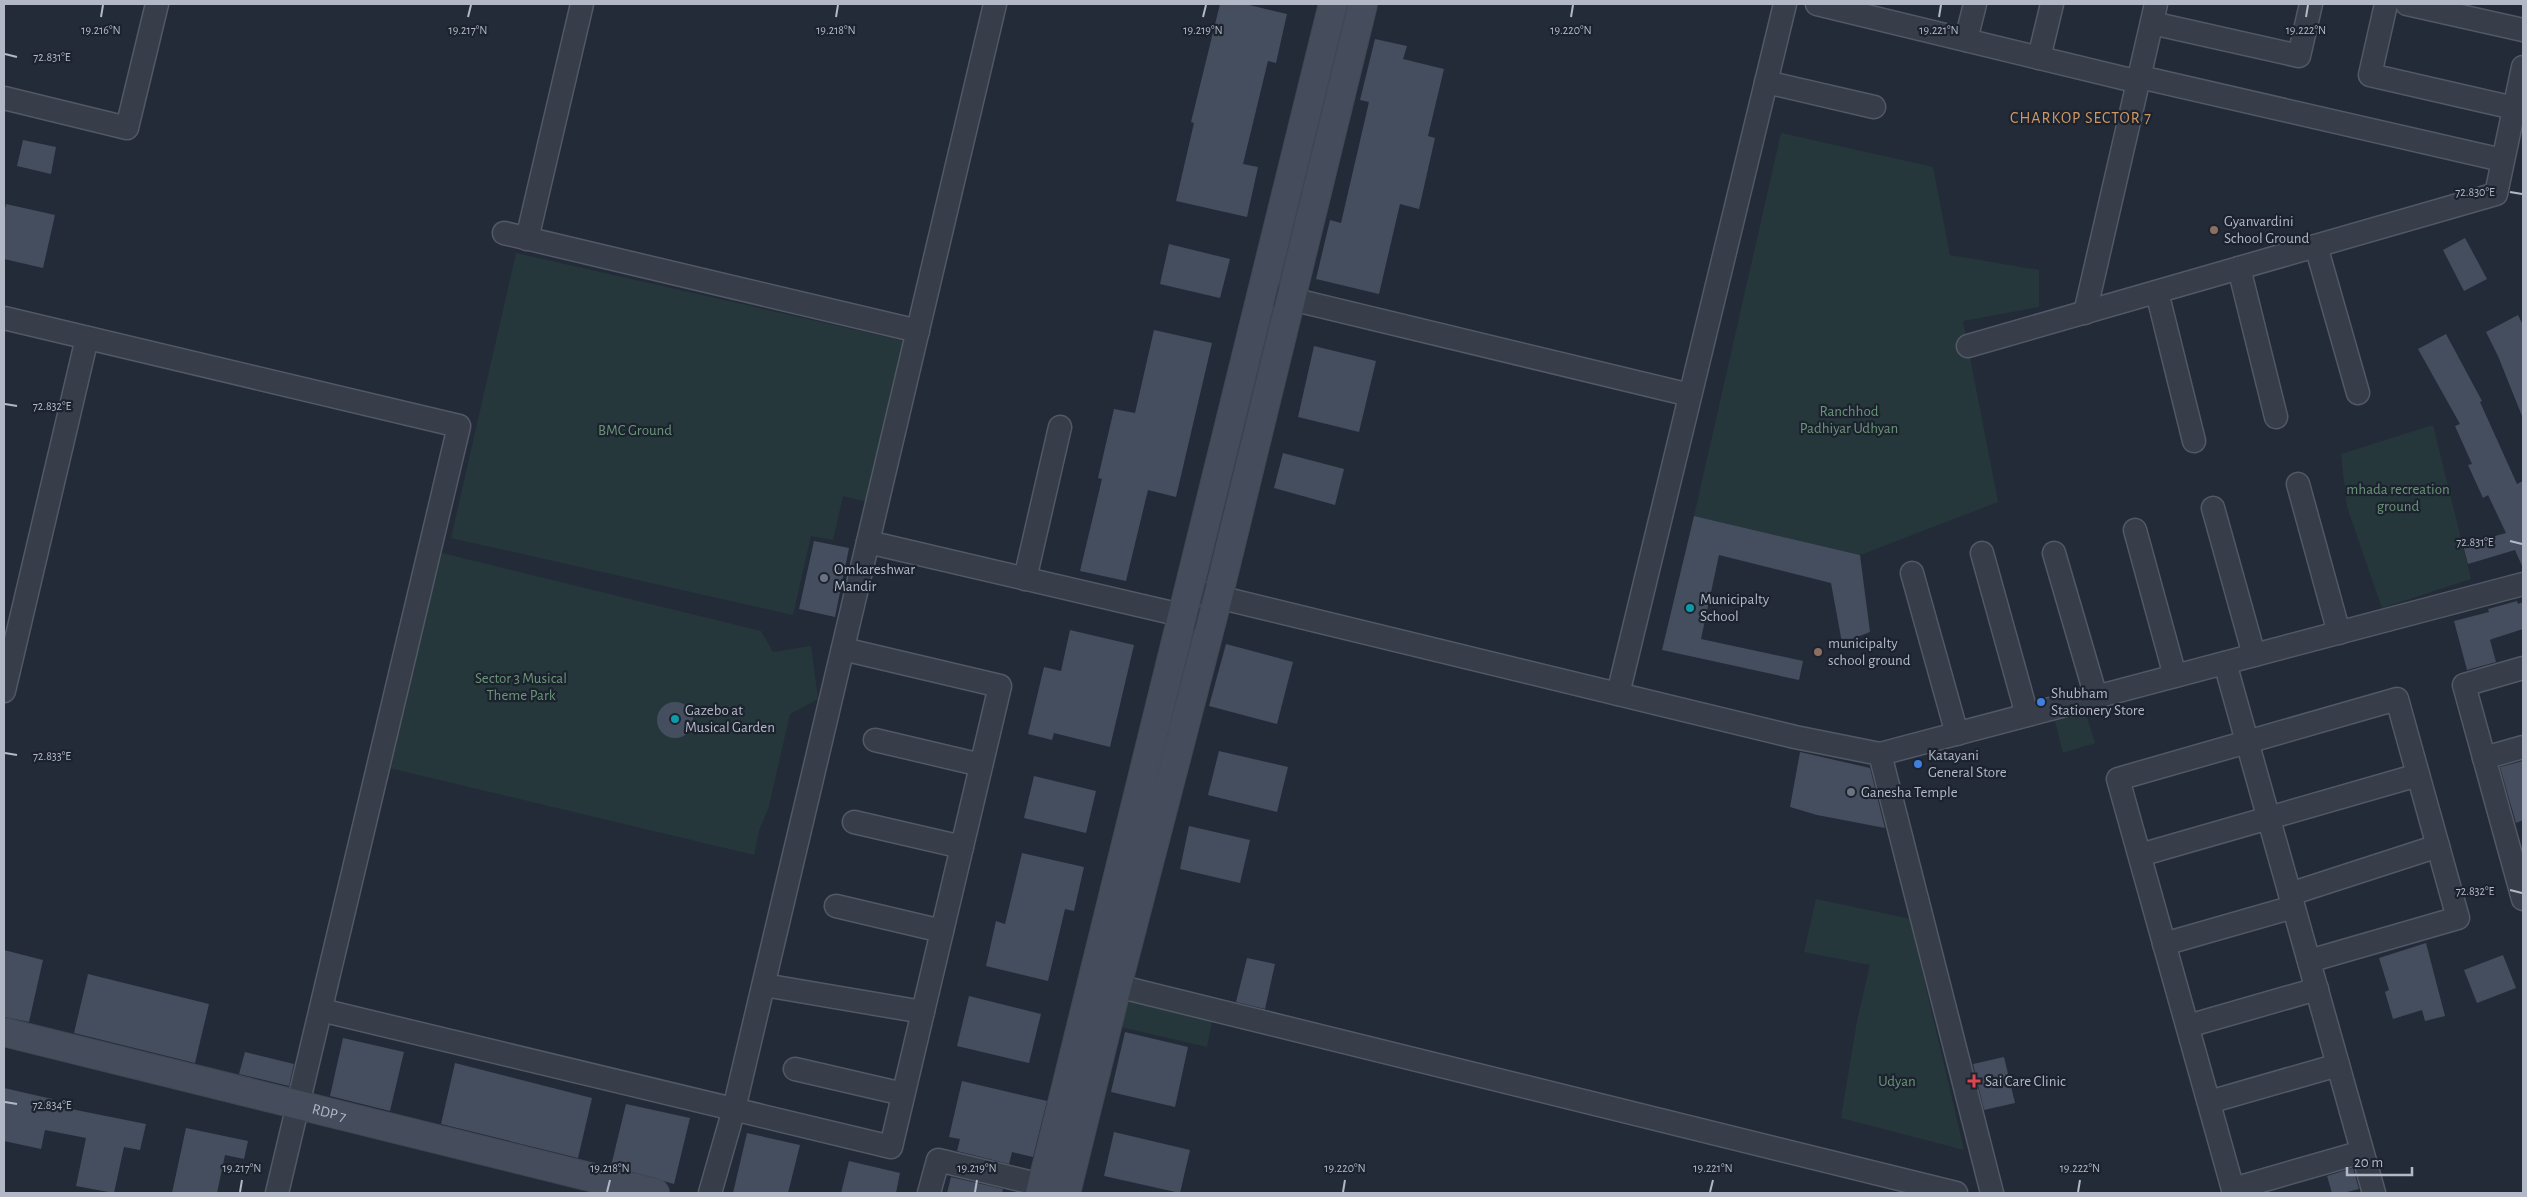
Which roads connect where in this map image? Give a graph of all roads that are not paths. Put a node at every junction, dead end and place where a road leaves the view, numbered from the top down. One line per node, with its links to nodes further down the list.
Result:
1 (157, 4): 21 (street)
2 (582, 4): 26 (street)
3 (995, 4): 34 (street)
4 (1333, 4): 29 (street)
5 (1363, 4): 31 (street)
6 (1785, 4): 20 (street)
7 (1817, 4): 13 (street)
8 (1975, 4): 16 (street)
9 (2052, 4): 17 (street)
10 (2311, 4): 14 (street)
11 (2386, 4): 23 (street)
12 (2407, 4): 15 (street)
13 (1899, 13): 16 (street)
14 (2154, 13): 19 (street)
15 (2523, 30)
16 (1966, 40): 17 (street)
17 (2039, 58): 19 (street)
18 (2523, 67): 23 (street)
19 (2139, 79): 24 (street); 32 (street)
20 (1766, 82): 22 (street); 38 (street)
21 (4, 98)
22 (1874, 106)
23 (2514, 108): 24 (street)
24 (2502, 160): 27 (street)
25 (504, 233): 26 (street)
26 (527, 239): 34 (street)
27 (2316, 246): 28 (street); 37 (street)
28 (2239, 268): 30 (street); 39 (street)
29 (1262, 292): 31 (street); 51 (street)
30 (2157, 292): 32 (street); 41 (street)
31 (1291, 298): 38 (street); 52 (street)
32 (2085, 313): 36 (street)
33 (4, 318): 35 (street)
34 (918, 331): 45 (street)
35 (87, 338): 60 (street); 87 (street)
36 (1968, 346)
37 (2358, 393)
38 (1690, 395): 61 (street)
39 (2276, 417)
40 (1060, 427): 49 (street)
41 (2194, 440)
42 (2298, 484): 54 (street)
43 (2213, 508): 56 (street)
44 (2135, 530): 59 (street)
45 (868, 542): 49 (street); 55 (street)
46 (1982, 553): 63 (street)
47 (2054, 553): 62 (street)
48 (1912, 573): 64 (street)
49 (1025, 579): 53 (street)
50 (2523, 584): 54 (street)
51 (1189, 590): 52 (street); 53 (street)
52 (1215, 610): 53 (street); 61 (street); 84 (street)
53 (1182, 616): 84 (street)
54 (2339, 633): 56 (street)
55 (843, 648): 70 (street); 85 (street)
56 (2254, 655): 57 (street)
57 (2225, 663): 59 (street); 66 (street)
58 (2523, 668): 69 (street)
59 (2176, 676): 62 (street)
60 (4, 691)
61 (1618, 694): 68 (street)
62 (2096, 697): 63 (street)
63 (2027, 715): 64 (street)
64 (1957, 734): 68 (street)
65 (875, 740): 70 (street)
66 (2248, 742): 71 (street); 72 (street); 77 (street)
67 (2523, 747): 69 (street)
68 (1880, 754): 105 (street)
69 (2484, 758): 74 (street)
70 (981, 765): 76 (street)
71 (2418, 775): 72 (street); 75 (street)
72 (2268, 818): 77 (street); 79 (street)
73 (854, 822): 76 (street)
74 (2514, 833): 78 (street)
75 (2438, 846): 79 (street); 83 (street)
76 (962, 847): 81 (street)
77 (2140, 855): 82 (street)
78 (2523, 899)
79 (2292, 900): 82 (street); 83 (street)
80 (836, 906): 81 (street)
81 (942, 931): 88 (street)
82 (2164, 944): 89 (street)
83 (2309, 961): 86 (street)
84 (1105, 983): 98 (street); 104 (street)
85 (764, 985): 88 (street); 96 (street)
86 (2317, 990): 89 (street); 91 (street)
87 (322, 1010): 95 (street); 96 (street)
88 (922, 1012): 93 (street)
89 (2188, 1026): 94 (street)
90 (4, 1032): 95 (street, RDP 7)
91 (2338, 1065): 94 (street); 97 (street)
92 (795, 1069): 93 (street)
93 (903, 1094): 96 (street)
94 (2209, 1102): 99 (street)
95 (298, 1105): 100 (street); 101 (street, RDP 7)
96 (734, 1109): 102 (street)
97 (2362, 1152): 99 (street); 106 (street)
98 (1058, 1191): 103 (street)
99 (2233, 1191)
100 (277, 1193)
101 (656, 1193)
102 (710, 1193)
103 (929, 1193)
104 (1956, 1193)
105 (1992, 1193)
106 (2374, 1193)

